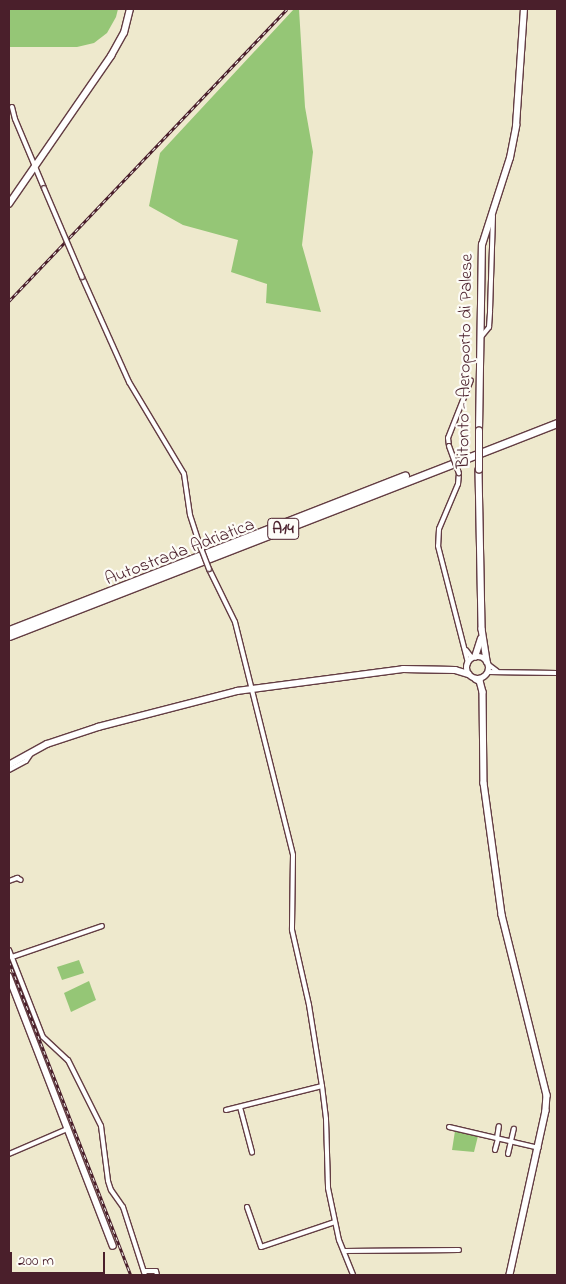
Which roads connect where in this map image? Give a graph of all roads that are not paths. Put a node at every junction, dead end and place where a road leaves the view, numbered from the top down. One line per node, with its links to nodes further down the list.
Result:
1 (130, 9): 4 (main road)
2 (524, 9): 6 (main road, Bitonto - Aeroporto di Palese)
3 (12, 107): 4 (street)
4 (36, 166): 5 (main road); 22 (street, bridge)
5 (9, 204)
6 (493, 209): 7 (main road, Bitonto - Aeroporto di Palese); 7 (street)
7 (481, 338): 11 (main road, Bitonto - Aeroporto di Palese, bridge)
8 (471, 380): 14 (street, bridge)
9 (557, 418): 12 (highway, Autostrada Adriatica / A14)
10 (557, 423): 13 (highway, Autostrada Adriatica / A14)
11 (482, 629): 14 (main road); 15 (main road)
12 (9, 630)
13 (9, 636)
14 (471, 661): 15 (main road); 16 (main road); 20 (main road)
15 (488, 664): 17 (street); 18 (main road)
16 (455, 670): 20 (main road); 22 (main road)
17 (497, 671): 18 (street); 19 (street)
18 (487, 673): 21 (main road); 23 (main road)
19 (557, 673)
20 (468, 674): 21 (main road)
21 (476, 679): 23 (main road)
22 (252, 689): 24 (main road); 33 (street)
23 (483, 692): 42 (main road)
24 (32, 751): 25 (main road); 26 (street)
25 (9, 766)
26 (9, 770)
27 (21, 880): 28 (street)
28 (9, 881)
29 (102, 926): 31 (street)
30 (9, 950): 31 (street)
31 (12, 957): 52 (street)
32 (9, 976): 38 (main road)
33 (322, 1086): 34 (street); 48 (street)
34 (240, 1107): 35 (street); 44 (street)
35 (226, 1110)
36 (500, 1126): 40 (street)
37 (449, 1127): 40 (street)
38 (67, 1129): 45 (street); 49 (main road)
39 (514, 1129): 41 (street)
40 (497, 1138): 41 (street); 43 (street)
41 (511, 1142): 42 (street); 46 (street)
42 (538, 1148): 55 (main road)
43 (495, 1150)
44 (252, 1152)
45 (9, 1154)
46 (508, 1154)
47 (247, 1206): 48 (street)
48 (334, 1222): 50 (street)
49 (113, 1246)
50 (344, 1250): 51 (street); 54 (street)
51 (459, 1250)
52 (145, 1273): 53 (street)
53 (157, 1275)
54 (353, 1275)
55 (510, 1275)

